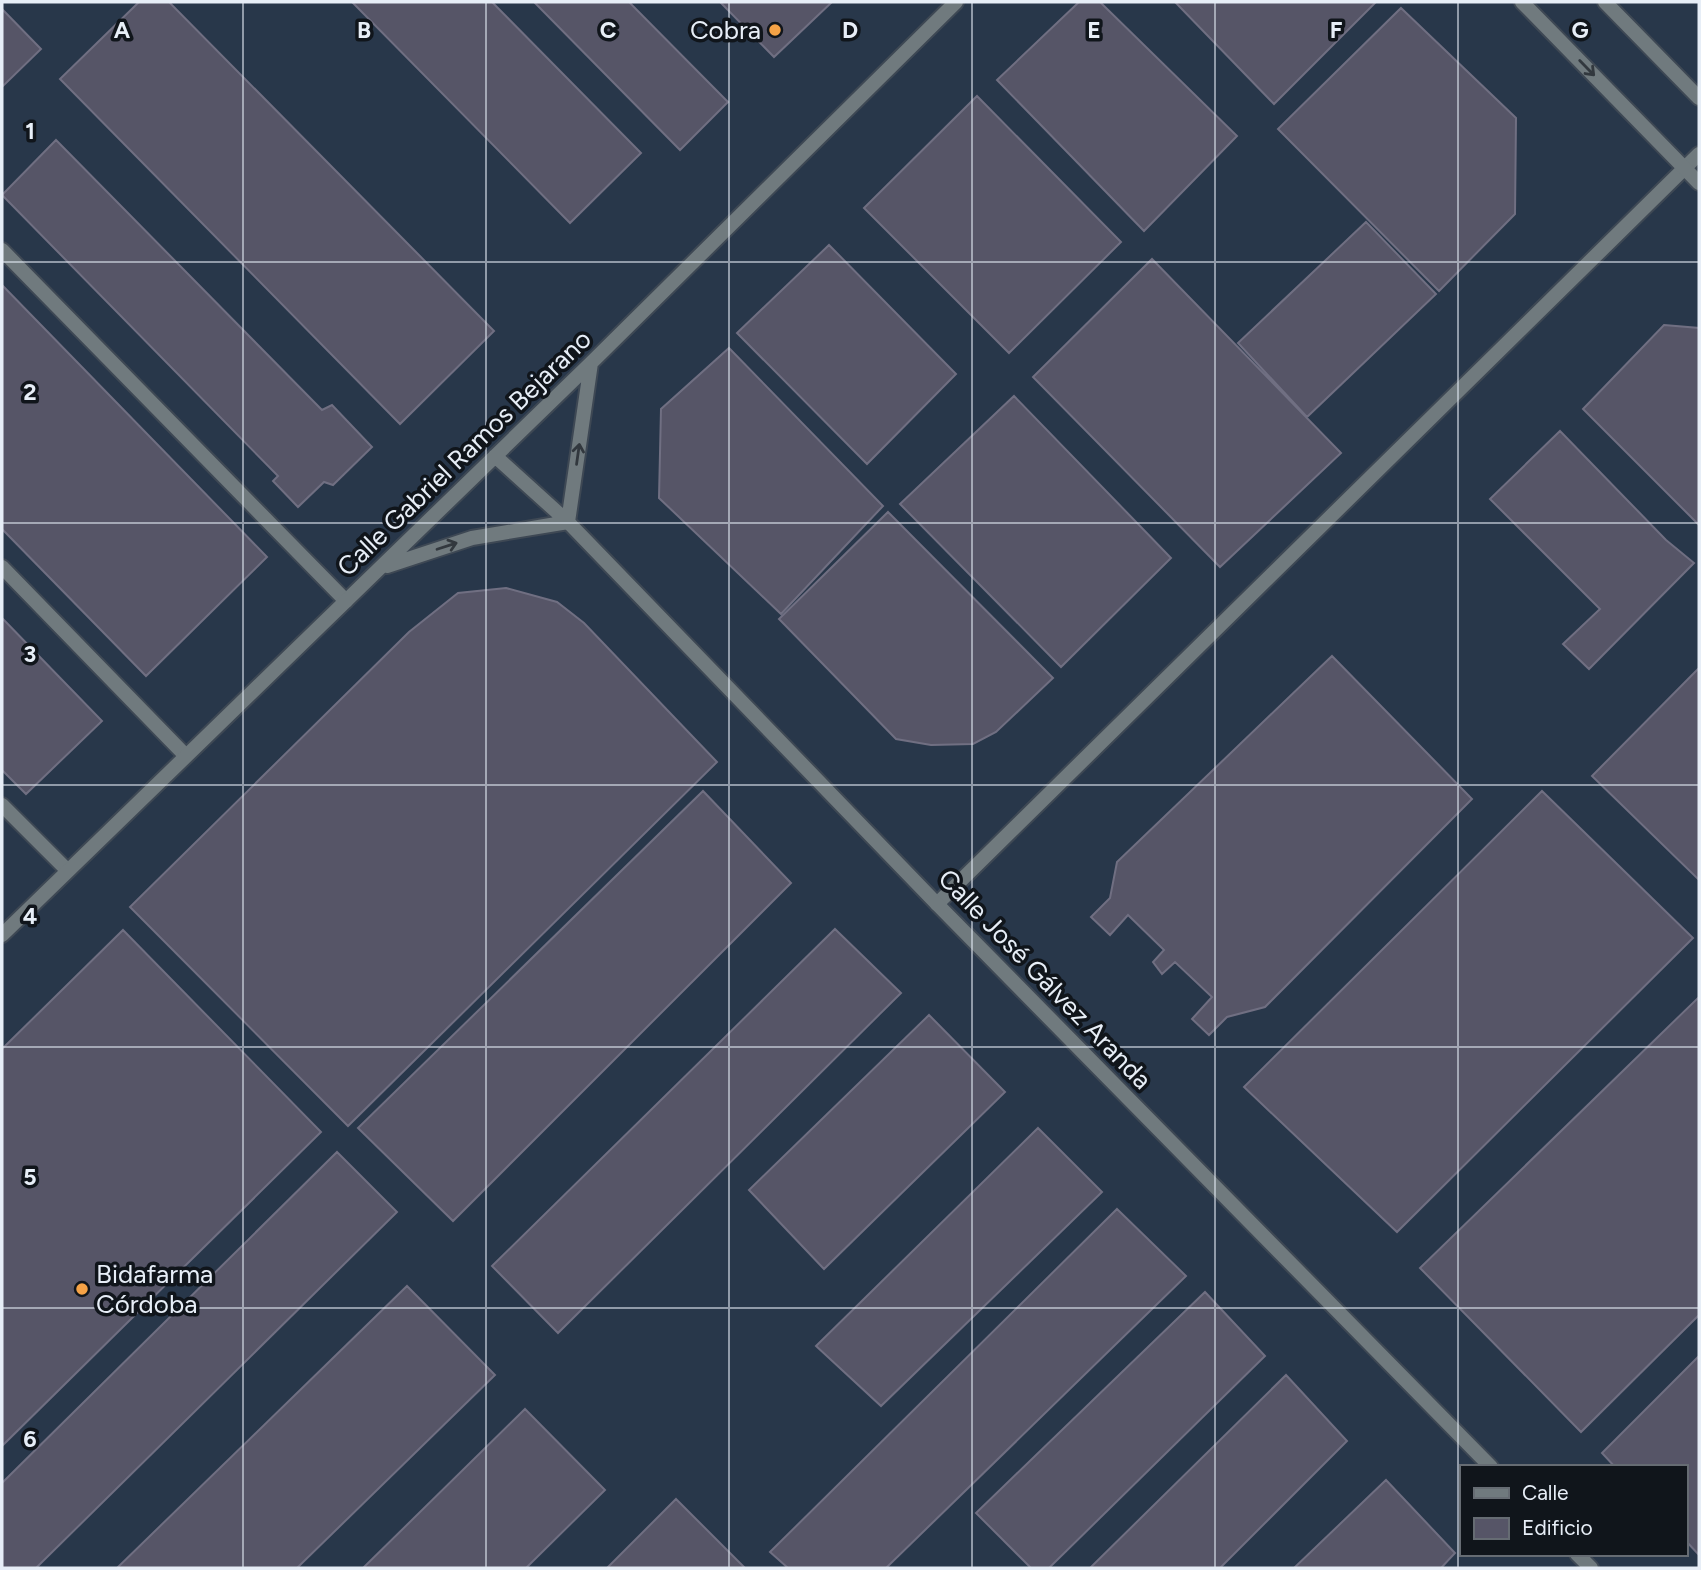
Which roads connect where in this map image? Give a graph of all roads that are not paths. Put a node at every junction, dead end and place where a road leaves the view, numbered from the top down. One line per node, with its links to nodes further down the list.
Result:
1 (956, 2): 9 (street, Calle Gabriel Ramos Bejarano)
2 (1522, 2): 6 (street, one-way to 6)
3 (1605, 2): 4 (street)
4 (1699, 98)
5 (1699, 154): 6 (street)
6 (1684, 168): 7 (street); 18 (street)
7 (1699, 183)
8 (2, 250): 14 (street)
9 (592, 363): 10 (street, Calle Gabriel Ramos Bejarano); 11 (street, one-way to 9)
10 (495, 456): 11 (street, Calle José Gálvez Aranda); 13 (street, Calle Gabriel Ramos Bejarano)
11 (568, 522): 13 (street, one-way to 11); 18 (street, Calle José Gálvez Aranda)
12 (2, 567): 15 (street)
13 (382, 567): 14 (street, Calle Gabriel Ramos Bejarano)
14 (346, 601): 15 (street, Calle Gabriel Ramos Bejarano)
15 (185, 755): 17 (street, Calle Gabriel Ramos Bejarano)
16 (2, 805): 17 (street)
17 (67, 870): 19 (street, Calle Gabriel Ramos Bejarano)
18 (937, 904): 20 (street, Calle José Gálvez Aranda)
19 (2, 935)
20 (1489, 1465)

